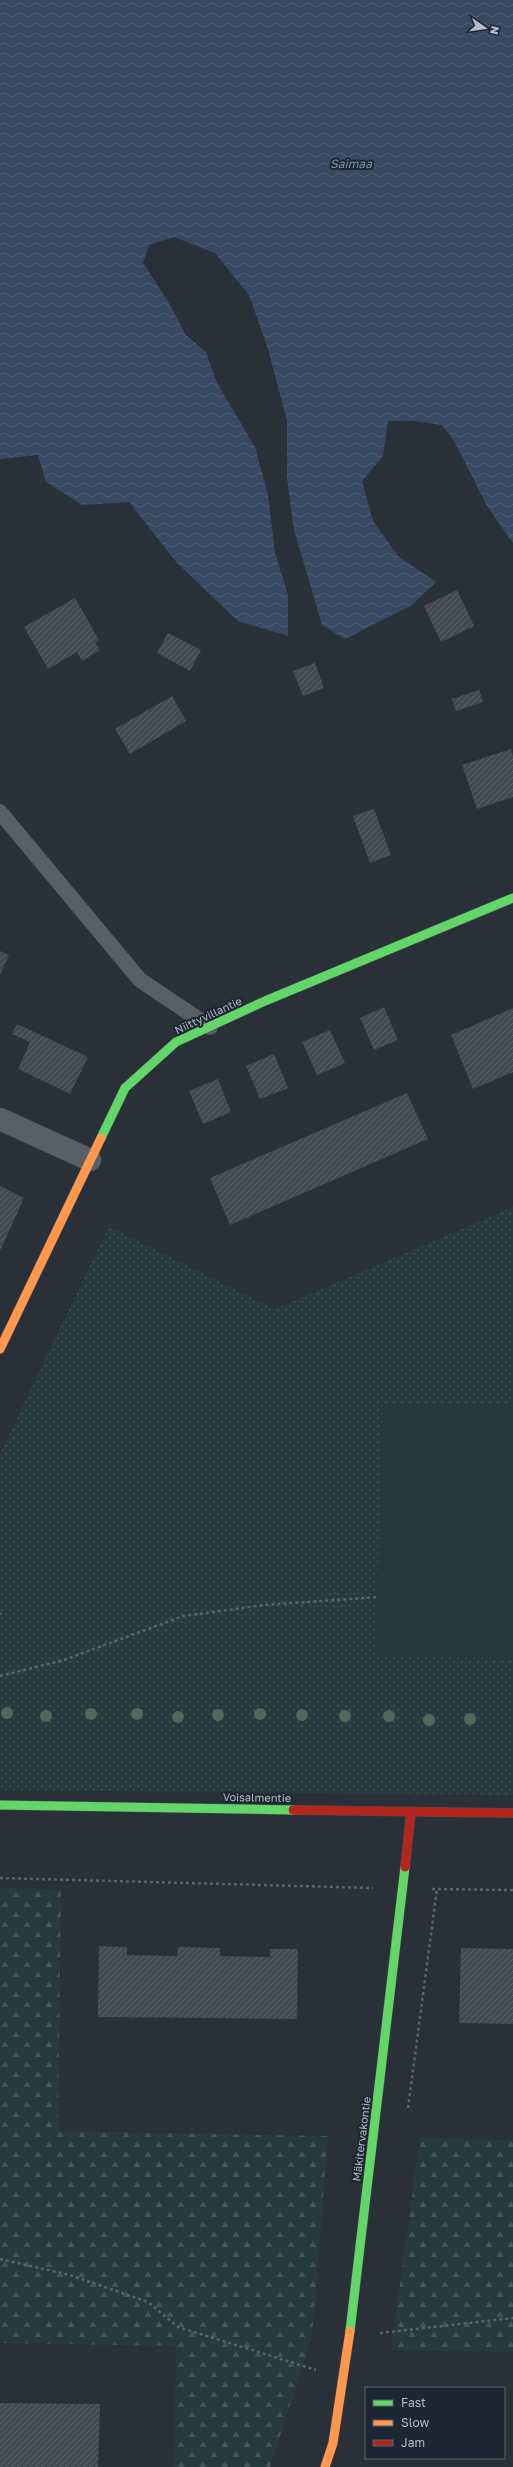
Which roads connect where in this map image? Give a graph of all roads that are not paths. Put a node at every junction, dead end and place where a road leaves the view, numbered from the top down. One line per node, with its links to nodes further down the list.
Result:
1 (0, 812): 3 (lane)
2 (513, 898): 3 (street, Niittyvillantie)
3 (210, 1027): 5 (street, Niittyvillantie)
4 (0, 1120): 5 (street)
5 (90, 1160): 6 (street, Niittyvillantie)
6 (0, 1349)
7 (0, 1805): 8 (street, Voisalmentie)
8 (411, 1812): 9 (street, Voisalmentie); 10 (street, Mäkitervakontie)
9 (513, 1814)
10 (325, 2467)

